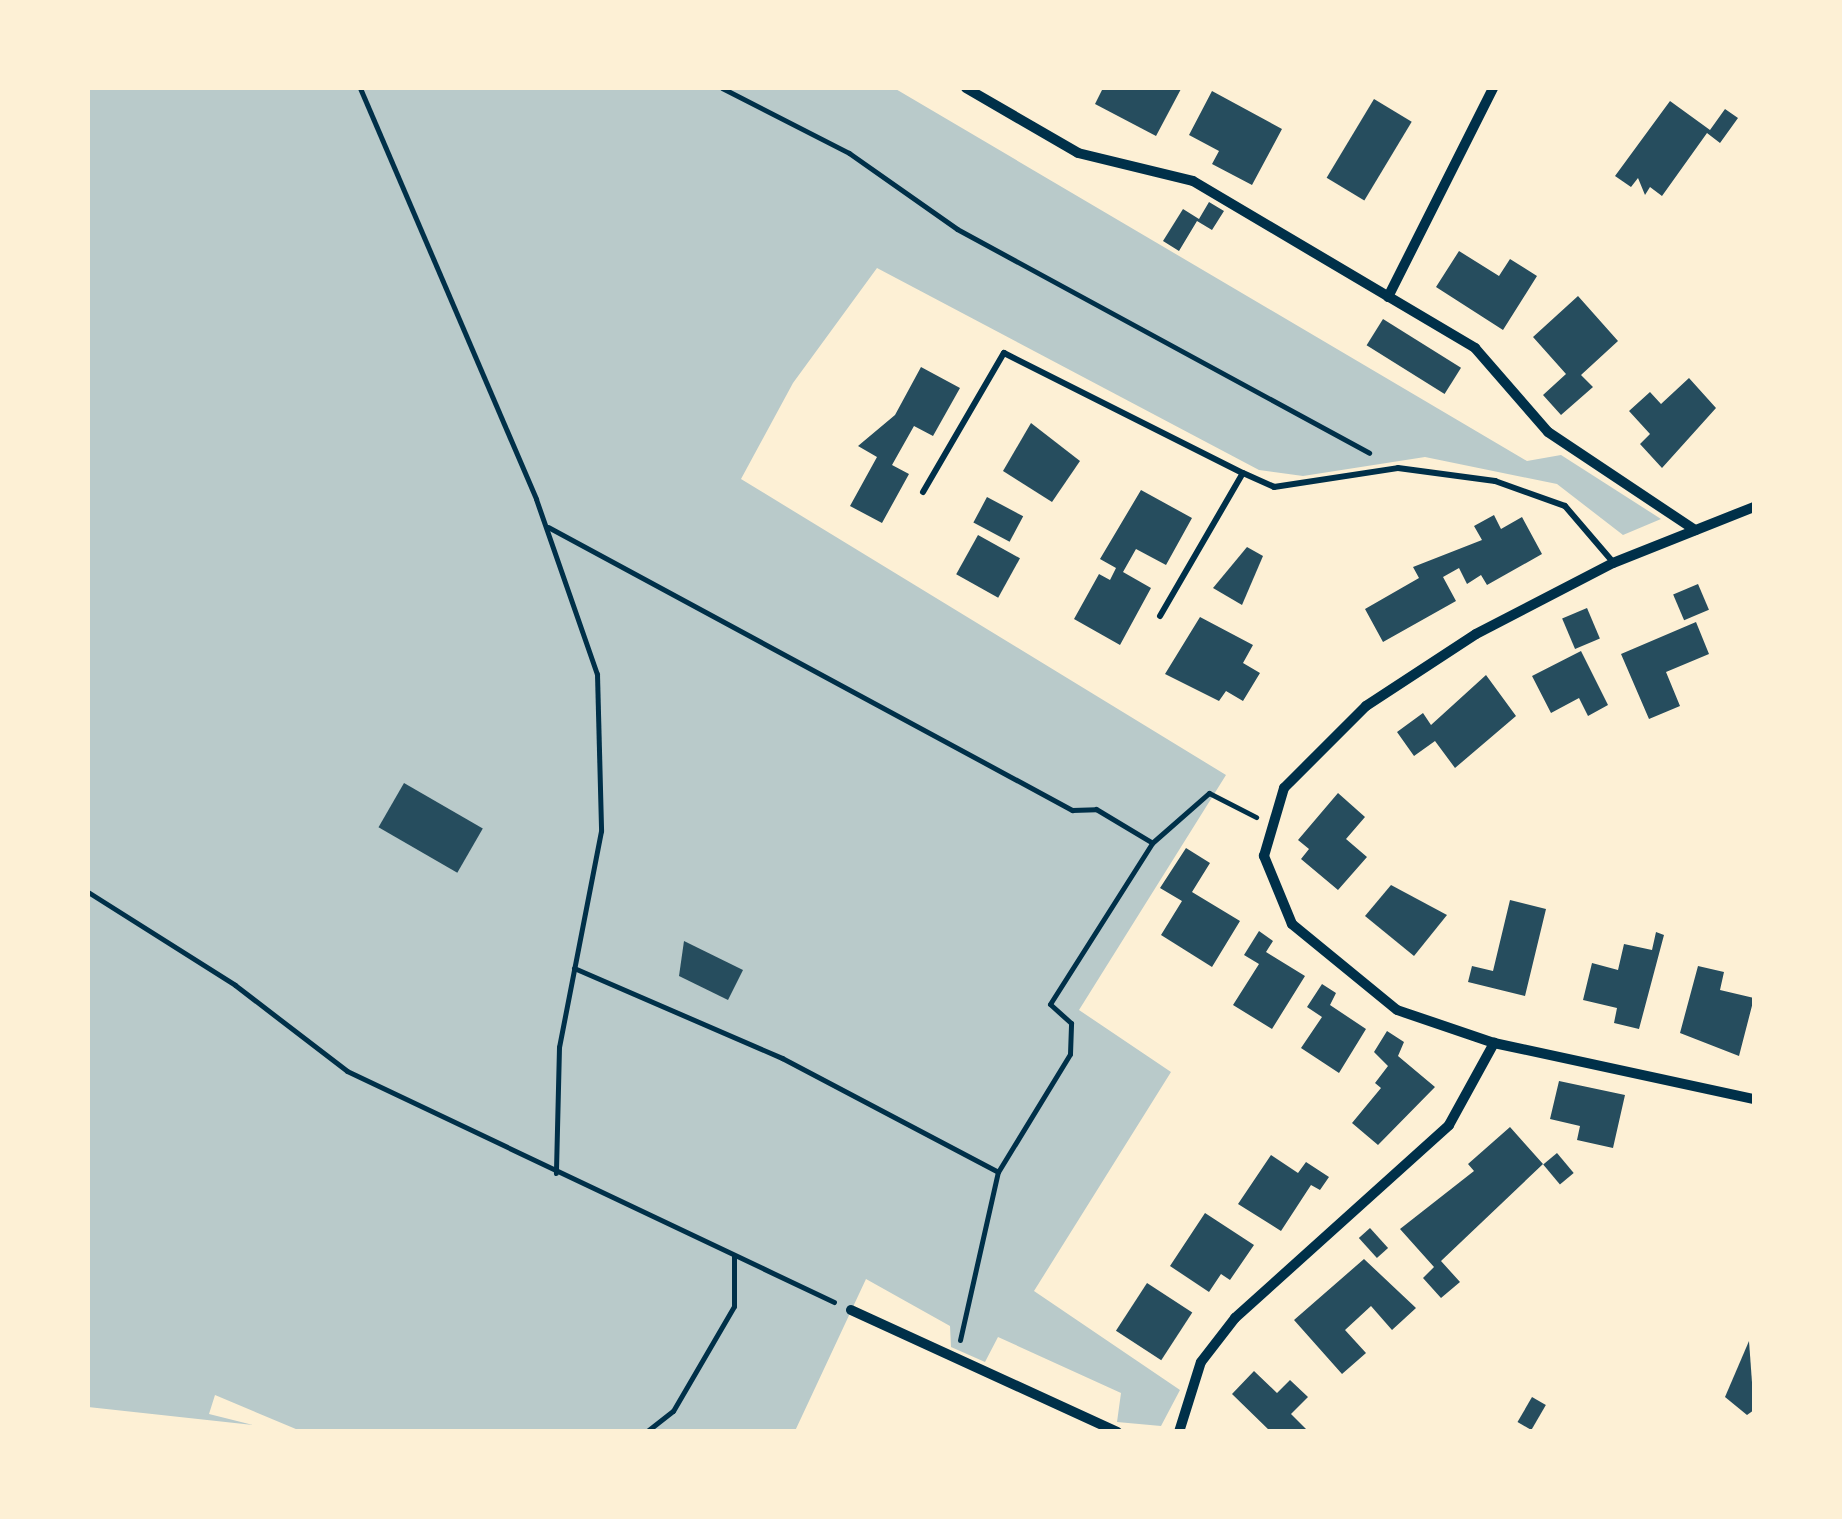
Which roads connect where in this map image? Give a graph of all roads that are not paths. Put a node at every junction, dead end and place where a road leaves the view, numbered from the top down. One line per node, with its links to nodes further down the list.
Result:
1 (966, 88): 3 (street)
2 (1493, 88): 3 (street)
3 (1388, 296): 7 (street)
4 (1243, 473): 5 (lane); 8 (lane); 9 (lane)
5 (923, 492)
6 (1754, 507): 7 (street)
7 (1695, 530): 8 (street)
8 (1613, 563): 10 (street)
9 (1160, 616)
10 (1494, 1044): 11 (street); 14 (street)
11 (1754, 1100)
12 (851, 1310): 13 (street)
13 (1117, 1432)
14 (1180, 1432)

